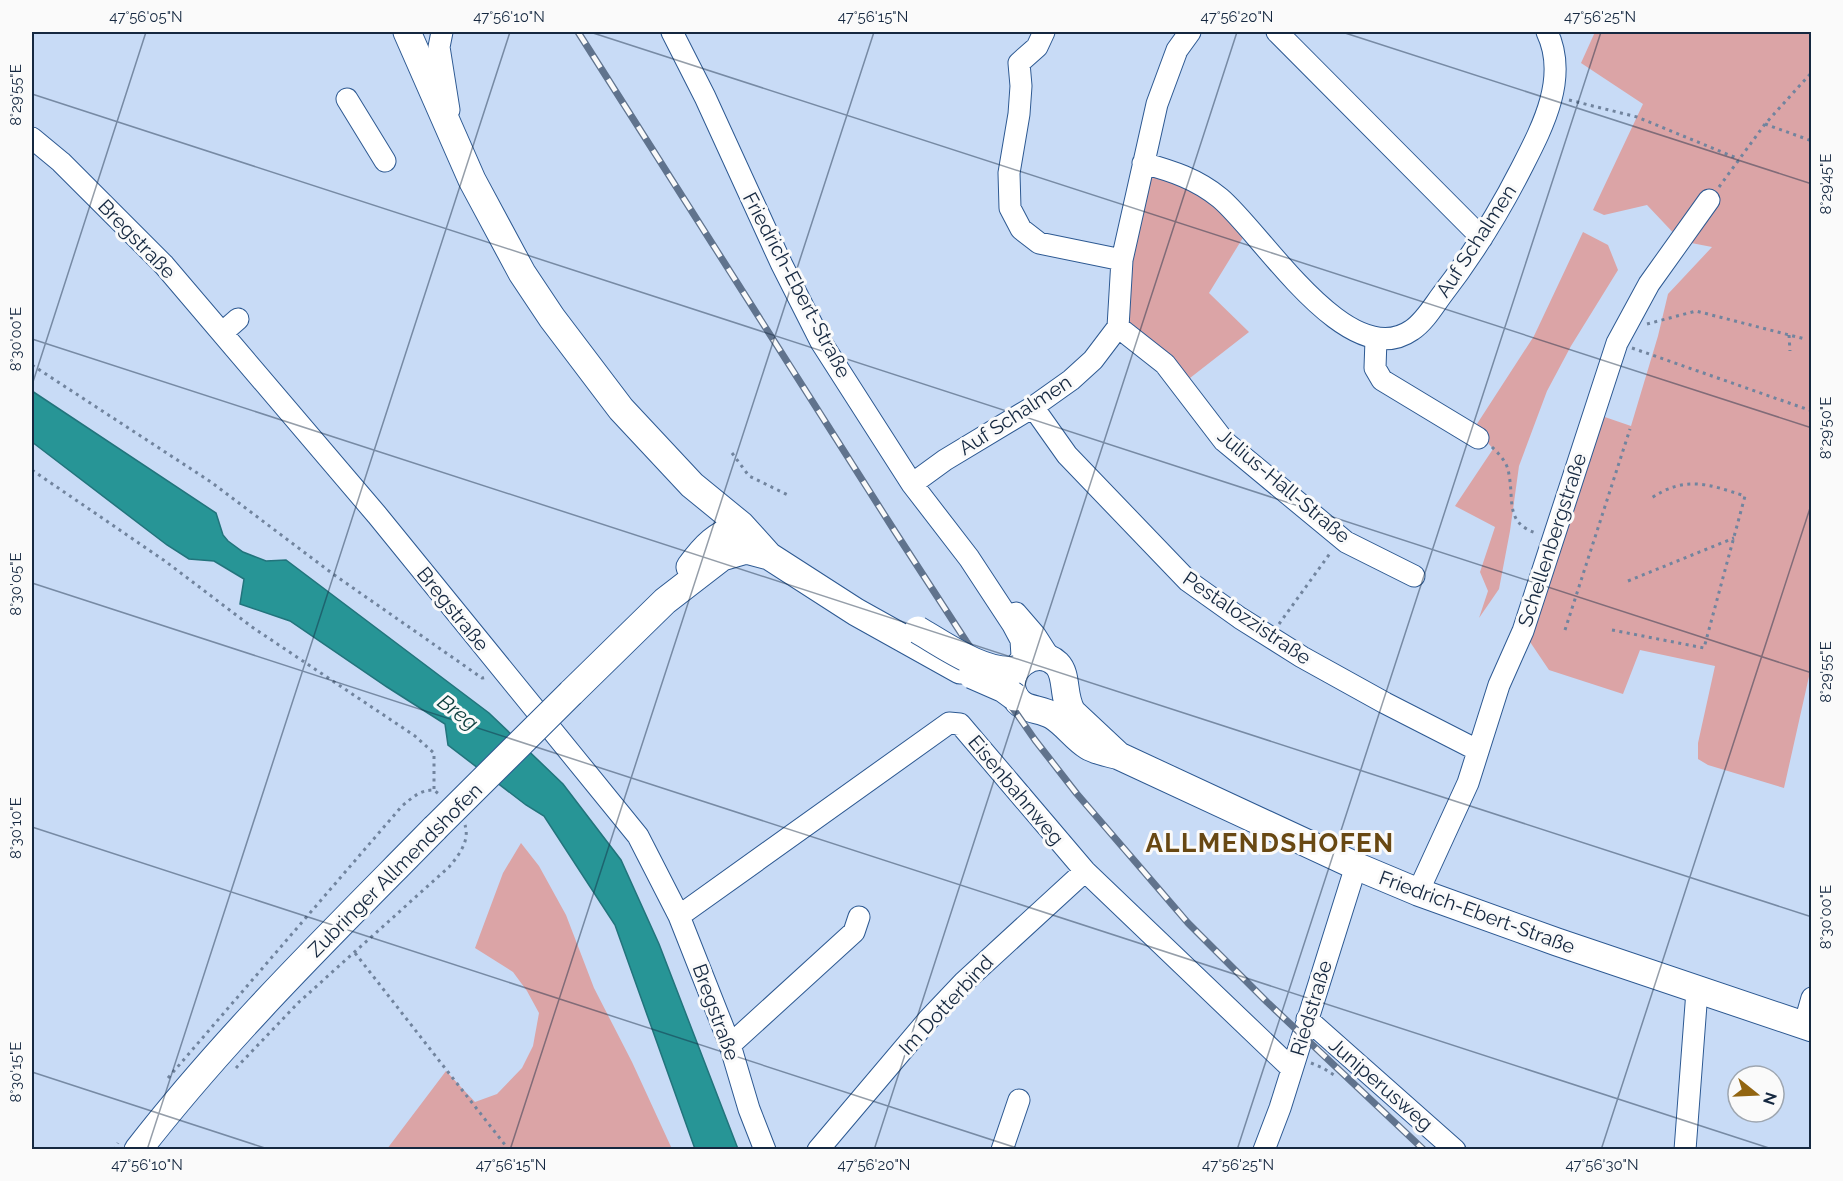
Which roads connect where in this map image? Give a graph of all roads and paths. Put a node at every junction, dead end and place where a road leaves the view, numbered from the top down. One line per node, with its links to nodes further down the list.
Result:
1 (407, 32): 14 (main road)
2 (442, 32): 14 (street)
3 (672, 32): 36 (street, Friedrich-Ebert-Straße)
4 (1044, 32): 20 (street)
5 (1190, 32): 17 (street)
6 (1277, 32): 19 (street)
7 (1550, 32): 9 (street, Auf Schalmen)
8 (1812, 72): 11 (path)
9 (1553, 96): 15 (path); 19 (street, Auf Schalmen)
10 (347, 99): 16 (street)
11 (1765, 124): 13 (path); 15 (path)
12 (32, 138): 23 (street, Bregstraße)
13 (1812, 141)
14 (455, 143): 37 (main road)
15 (1739, 159): 18 (path)
16 (385, 161)
17 (1143, 163): 20 (street); 26 (street)
18 (1709, 200): 25 (street, Schellenbergstraße)
19 (1482, 238): 26 (street, Auf Schalmen)
20 (1122, 260): 22 (street)
21 (238, 319): 23 (street)
22 (1118, 327): 30 (street, Auf Schalmen); 42 (street, Julius-Hall-Straße)
23 (222, 333): 55 (street, Bregstraße)
24 (1789, 335): 25 (path); 27 (path); 28 (path)
25 (1620, 337): 31 (path); 59 (street, Schellenbergstraße)
26 (1376, 339): 33 (street)
27 (1805, 339)
28 (1790, 351)
29 (32, 365): 55 (path)
30 (1033, 407): 36 (street, Auf Schalmen); 52 (street, Pestalozzistraße)
31 (1812, 411)
32 (1630, 429): 50 (path)
33 (1478, 438): 41 (path)
34 (732, 453): 38 (path)
35 (32, 470): 61 (path)
36 (912, 484): 48 (street, Friedrich-Ebert-Straße)
37 (693, 485): 40 (main road); 44 (main road)
38 (788, 495)
39 (1650, 499): 43 (path)
40 (741, 525): 44 (main road); 45 (main road); 54 (main road, bridge)
41 (1526, 530)
42 (1341, 538): 46 (street, Julius-Hall-Straße); 52 (path)
43 (1734, 538): 47 (path); 51 (path)
44 (700, 552): 49 (main road)
45 (770, 556): 49 (main road); 57 (main road, bridge)
46 (1414, 576)
47 (1628, 581)
48 (985, 585): 53 (street, Friedrich-Ebert-Straße); 54 (street, Friedrich-Ebert-Straße)
49 (665, 601): 76 (main road, Zubringer Allmendshofen, bridge)
50 (1565, 630)
51 (1612, 630)
52 (1270, 637): 59 (street, Pestalozzistraße)
53 (1051, 660): 54 (main road); 56 (main road, Friedrich-Ebert-Straße)
54 (1017, 668): 57 (main road, Friedrich-Ebert-Straße)
55 (508, 676): 65 (street, Bregstraße)
56 (1064, 690): 58 (main road); 60 (main road, Friedrich-Ebert-Straße)
57 (1015, 697): 58 (main road, Friedrich-Ebert-Straße)
58 (1042, 710): 60 (main road, Friedrich-Ebert-Straße)
59 (1477, 750): 64 (street, Schellenbergstraße)
60 (1119, 756): 62 (main road, Friedrich-Ebert-Straße)
61 (434, 790)
62 (1356, 866): 64 (main road, Friedrich-Ebert-Straße); 69 (street, Riedstraße)
63 (1085, 871): 65 (street, Eisenbahnweg); 72 (street, Eisenbahnweg); 79 (street, Im Dotterbind)
64 (1418, 892): 67 (main road, Friedrich-Ebert-Straße)
65 (679, 915): 71 (street, Bregstraße)
66 (859, 917): 71 (street)
67 (1697, 991): 70 (main road, Friedrich-Ebert-Straße); 83 (street)
68 (1812, 998): 70 (street)
69 (1307, 1019): 72 (street, Riedstraße); 82 (street, Juniperusweg)
70 (1808, 1027)
71 (730, 1045): 78 (street, Bregstraße)
72 (1294, 1064): 74 (path); 81 (street, Riedstraße)
73 (230, 1074): 77 (path)
74 (1334, 1075)
75 (1019, 1100): 80 (street)
76 (138, 1149)
77 (509, 1149)
78 (765, 1149)
79 (818, 1149)
80 (1002, 1149)
81 (1264, 1149)
82 (1455, 1149)
83 (1685, 1149)

